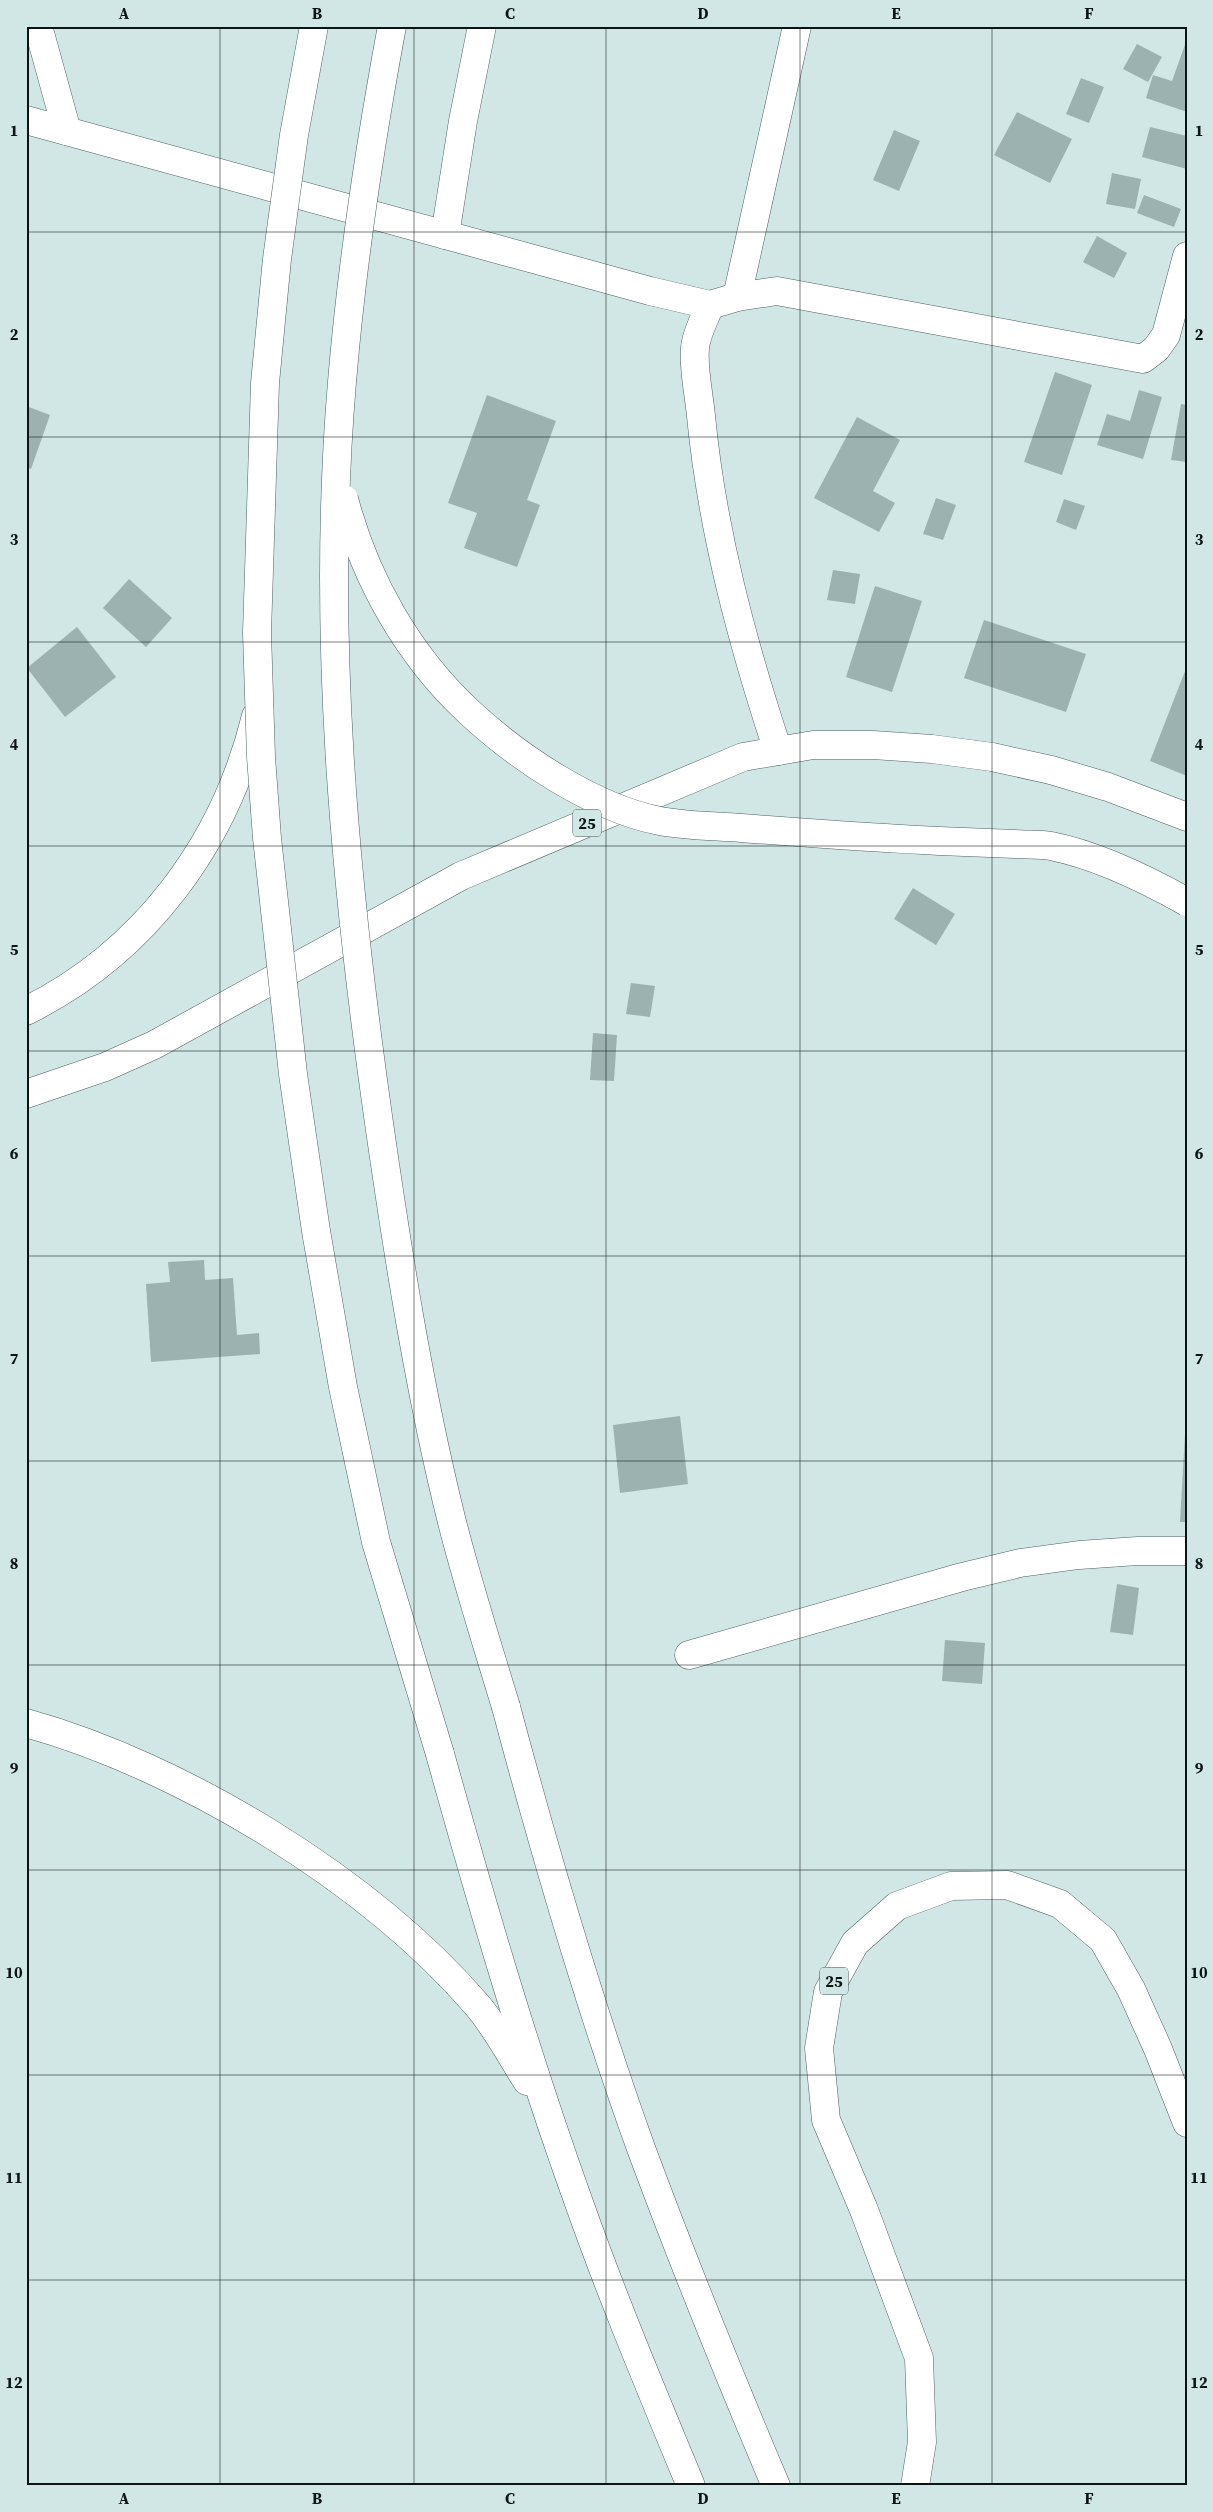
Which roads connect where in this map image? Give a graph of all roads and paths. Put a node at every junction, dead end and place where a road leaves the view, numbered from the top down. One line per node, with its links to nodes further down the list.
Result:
1 (38, 26): 7 (main road)
2 (314, 26): 13 (main road, bridge)
3 (392, 26): 12 (main road, bridge)
4 (482, 26): 8 (main road)
5 (797, 26): 10 (main road)
6 (26, 120): 7 (main road)
7 (67, 132): 8 (main road)
8 (445, 235): 11 (main road)
9 (1187, 256): 10 (main road)
10 (737, 297): 11 (main road)
11 (710, 305): 14 (main road)
12 (337, 473): 16 (main road, bridge); 25 (main road, bridge)
13 (260, 702): 17 (main road, bridge); 22 (main road, bridge)
14 (778, 751): 15 (main road, 25); 18 (main road, 25)
15 (1187, 817)
16 (1187, 902)
17 (26, 1011)
18 (26, 1094)
19 (1187, 1551): 20 (main road)
20 (689, 1655)
21 (26, 1723): 22 (main road)
22 (548, 2113): 24 (main road)
23 (1187, 2123): 26 (main road, 25)
24 (690, 2486)
25 (776, 2486)
26 (915, 2486)

